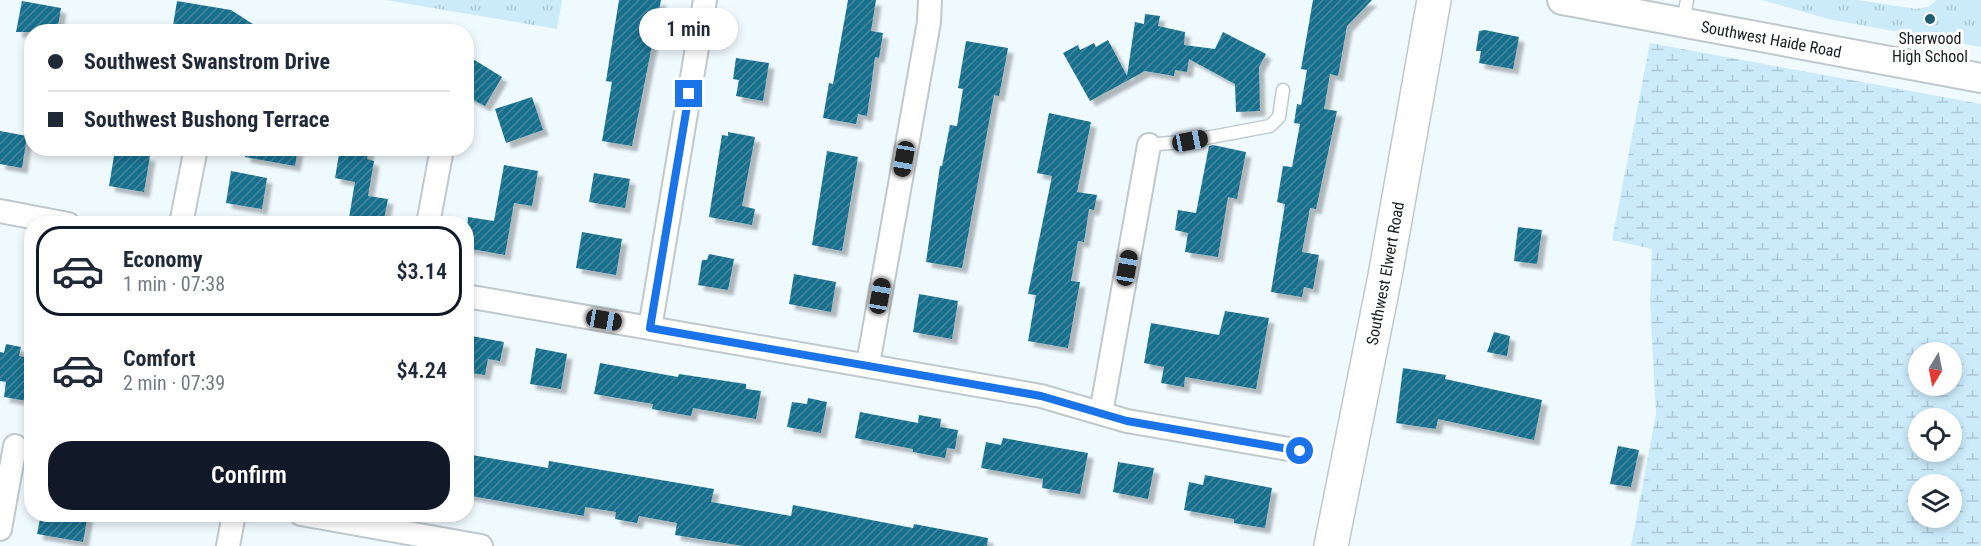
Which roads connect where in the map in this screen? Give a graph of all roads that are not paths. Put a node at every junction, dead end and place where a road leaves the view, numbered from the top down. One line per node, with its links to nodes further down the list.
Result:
1 (705, 0): 16 (street)
2 (930, 0): 17 (street)
3 (1434, 0): 26 (main road, Southwest Elwert Road)
4 (1562, 0): 5 (street, Southwest Haide Road)
5 (1685, 11): 6 (street, Southwest Haide Road)
6 (1981, 78)
7 (1284, 90): 8 (lane)
8 (1149, 145): 18 (street)
9 (194, 156): 13 (street)
10 (441, 156): 14 (street)
11 (0, 212): 12 (street)
12 (24, 216)
13 (183, 216)
14 (429, 216)
15 (474, 297): 16 (street)
16 (650, 328): 17 (street)
17 (868, 364): 18 (street)
18 (1101, 413): 20 (street)
19 (16, 446): 23 (street)
20 (1300, 451)
21 (232, 522): 24 (street)
22 (382, 522): 25 (street)
23 (0, 529)
24 (228, 546)
25 (481, 546)
26 (1331, 546)

